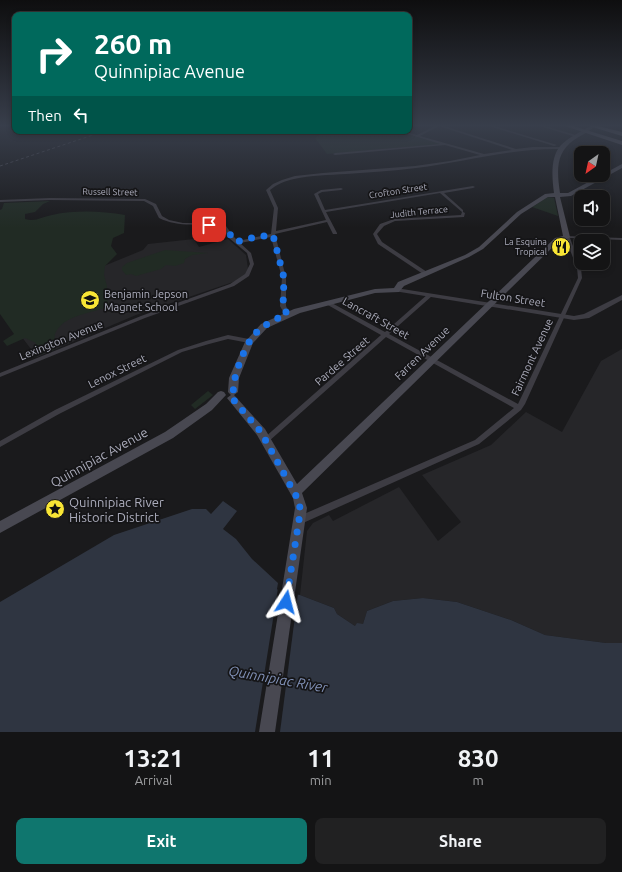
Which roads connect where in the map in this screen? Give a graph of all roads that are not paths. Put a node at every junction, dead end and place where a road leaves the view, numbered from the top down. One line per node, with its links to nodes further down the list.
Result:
1 (458, 160): 12 (street)
2 (556, 160): 7 (main road, Fairmont Avenue)
3 (622, 166): 7 (main road)
4 (473, 187): 6 (street, Crofton Street)
5 (340, 189): 9 (street)
6 (442, 192): 9 (street, Crofton Street); 16 (street, Judith Terrace)
7 (557, 195): 13 (main road, Fairmont Avenue); 16 (main road)
8 (0, 201): 15 (street, Russell Street)
9 (325, 211): 10 (street)
10 (327, 221): 11 (street); 12 (street)
11 (335, 233)
12 (273, 234): 15 (street); 22 (street)
13 (567, 237): 14 (street); 21 (main road, Farren Avenue); 23 (street, Fairmont Avenue)
14 (622, 239)
15 (236, 242): 27 (street, Lexington Avenue)
16 (425, 273): 17 (main road)
17 (396, 290): 18 (street, Fulton Street); 20 (main road)
18 (430, 296): 21 (street, Fulton Street); 24 (street, Pardee Street)
19 (622, 297): 23 (street, Fulton Street)
20 (328, 303): 22 (main road); 24 (street, Lancraft Street)
21 (489, 305): 23 (street, Fulton Street); 26 (main road, Farren Avenue)
22 (287, 314): 25 (main road)
23 (562, 317): 29 (street, Fairmont Avenue)
24 (386, 336): 26 (street, Lancraft Street); 30 (street, Pardee Street)
25 (249, 341): 28 (main road); 31 (street, Lenox Street)
26 (432, 360): 29 (street, Lancraft Street); 32 (main road, Farren Avenue)
27 (0, 375)
28 (228, 395): 30 (main road); 34 (main road, Quinnipiac Avenue)
29 (519, 408): 33 (street, Fairmont Avenue)
30 (266, 440): 32 (main road)
31 (0, 444)
32 (296, 492): 33 (main road)
33 (299, 520): 35 (main road)
34 (0, 528)
35 (267, 732)

